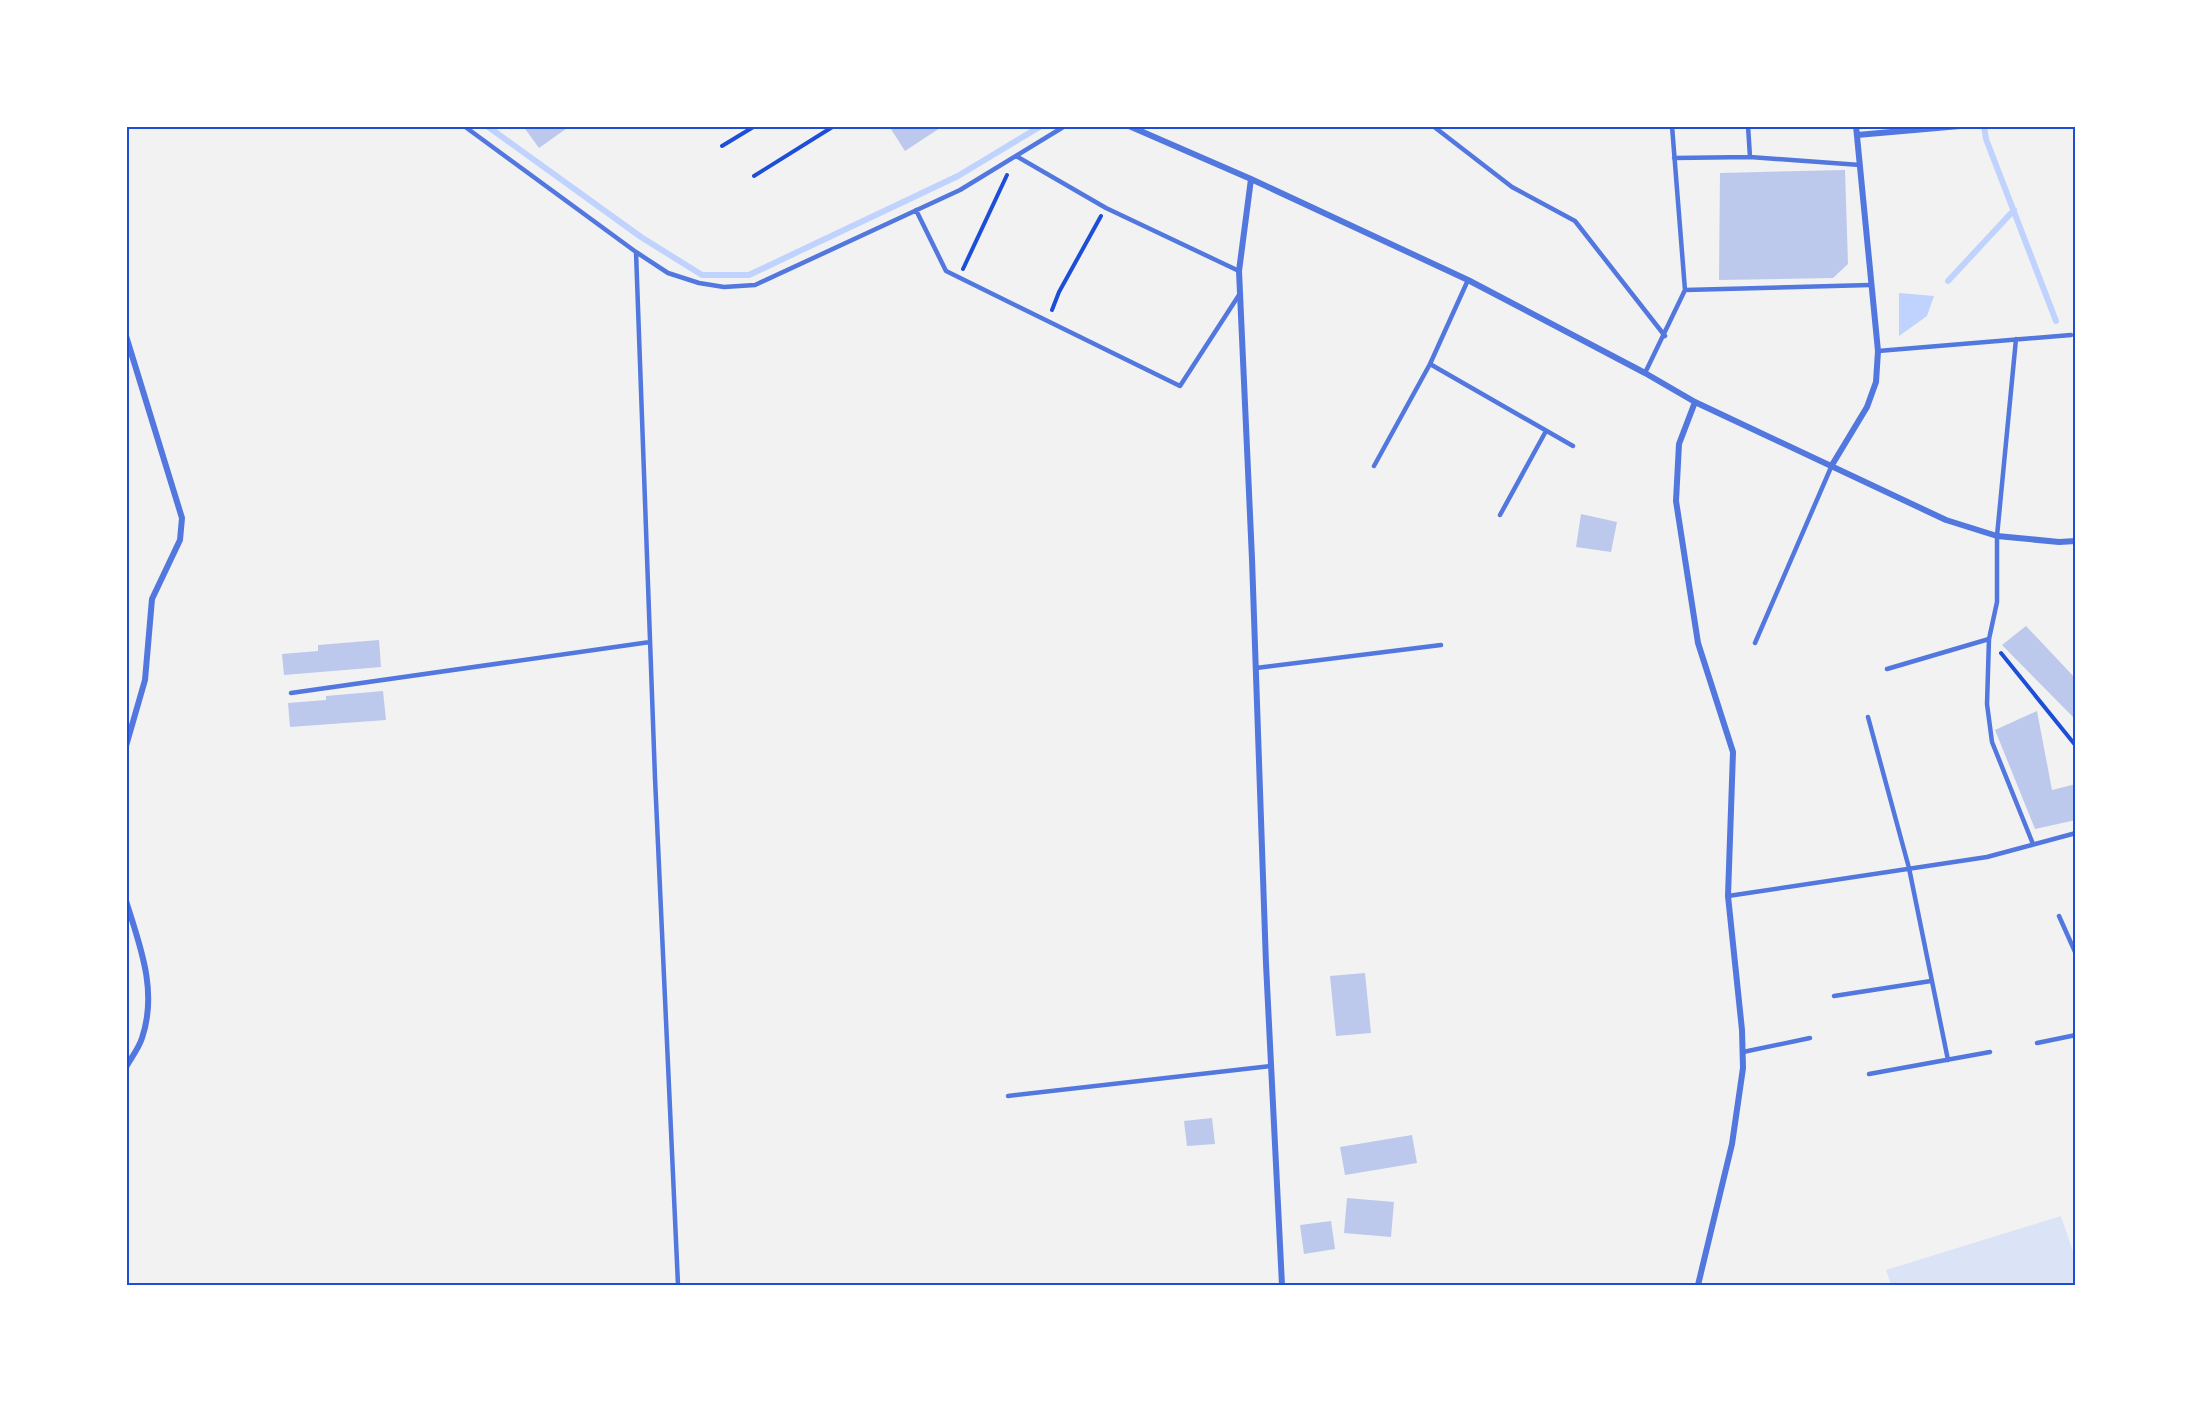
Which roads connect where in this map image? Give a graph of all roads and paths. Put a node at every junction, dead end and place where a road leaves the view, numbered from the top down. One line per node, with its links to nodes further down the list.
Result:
1 (464, 126): 21 (lane)
2 (755, 126): 12 (path)
3 (834, 126): 17 (path)
4 (1065, 126): 13 (lane)
5 (1129, 126): 18 (street)
6 (1433, 126): 31 (lane)
7 (1672, 126): 15 (lane)
8 (1748, 126): 14 (lane)
9 (1856, 126): 11 (street)
10 (1960, 126): 11 (street)
11 (1857, 135): 16 (street)
12 (722, 146)
13 (1016, 156): 19 (lane); 20 (lane); 23 (path)
14 (1750, 157): 15 (lane); 16 (lane)
15 (1674, 158): 26 (lane)
16 (1860, 165): 25 (street)
17 (754, 176)
18 (1251, 179): 22 (street); 24 (street)
19 (1106, 208): 22 (lane); 28 (path)
20 (916, 210): 21 (lane); 23 (lane)
21 (636, 252): 45 (lane)
22 (1239, 271): 27 (street)
23 (959, 277): 28 (lane)
24 (1468, 280): 34 (lane); 35 (street)
25 (1870, 285): 26 (lane); 33 (street)
26 (1685, 290): 31 (lane)
27 (1241, 293): 28 (lane); 48 (street)
28 (1047, 322)
29 (2071, 335): 32 (lane)
30 (126, 336): 53 (street)
31 (1665, 336): 35 (lane)
32 (2016, 339): 33 (lane); 42 (lane)
33 (1878, 351): 39 (street)
34 (1430, 364): 37 (lane); 40 (lane)
35 (1646, 373): 36 (street)
36 (1695, 402): 39 (street); 57 (street)
37 (1546, 430): 38 (lane); 41 (lane)
38 (1574, 446)
39 (1832, 465): 42 (street); 46 (lane)
40 (1374, 466)
41 (1500, 515)
42 (1997, 536): 43 (street); 44 (lane)
43 (2076, 541)
44 (1989, 639): 49 (lane); 52 (path); 55 (lane)
45 (650, 642): 50 (lane); 73 (lane)
46 (1755, 643)
47 (1441, 645): 48 (lane)
48 (1256, 668): 69 (street)
49 (1887, 669)
50 (291, 693)
51 (1868, 717): 56 (lane)
52 (2076, 746)
53 (126, 747)
54 (2076, 833): 55 (lane)
55 (2033, 844): 56 (lane)
56 (1909, 868): 57 (lane); 61 (lane)
57 (1728, 896): 66 (street)
58 (126, 901): 70 (street)
59 (2059, 916): 60 (lane)
60 (2076, 954)
61 (1931, 981): 62 (lane); 68 (lane)
62 (1834, 996)
63 (2076, 1035): 65 (lane)
64 (1810, 1038): 66 (lane)
65 (2037, 1043)
66 (1743, 1052): 75 (street)
67 (1990, 1052): 68 (lane)
68 (1948, 1060): 71 (lane)
69 (1271, 1066): 72 (lane); 74 (street)
70 (126, 1067)
71 (1869, 1074)
72 (1008, 1096)
73 (678, 1285)
74 (1282, 1285)
75 (1698, 1285)

